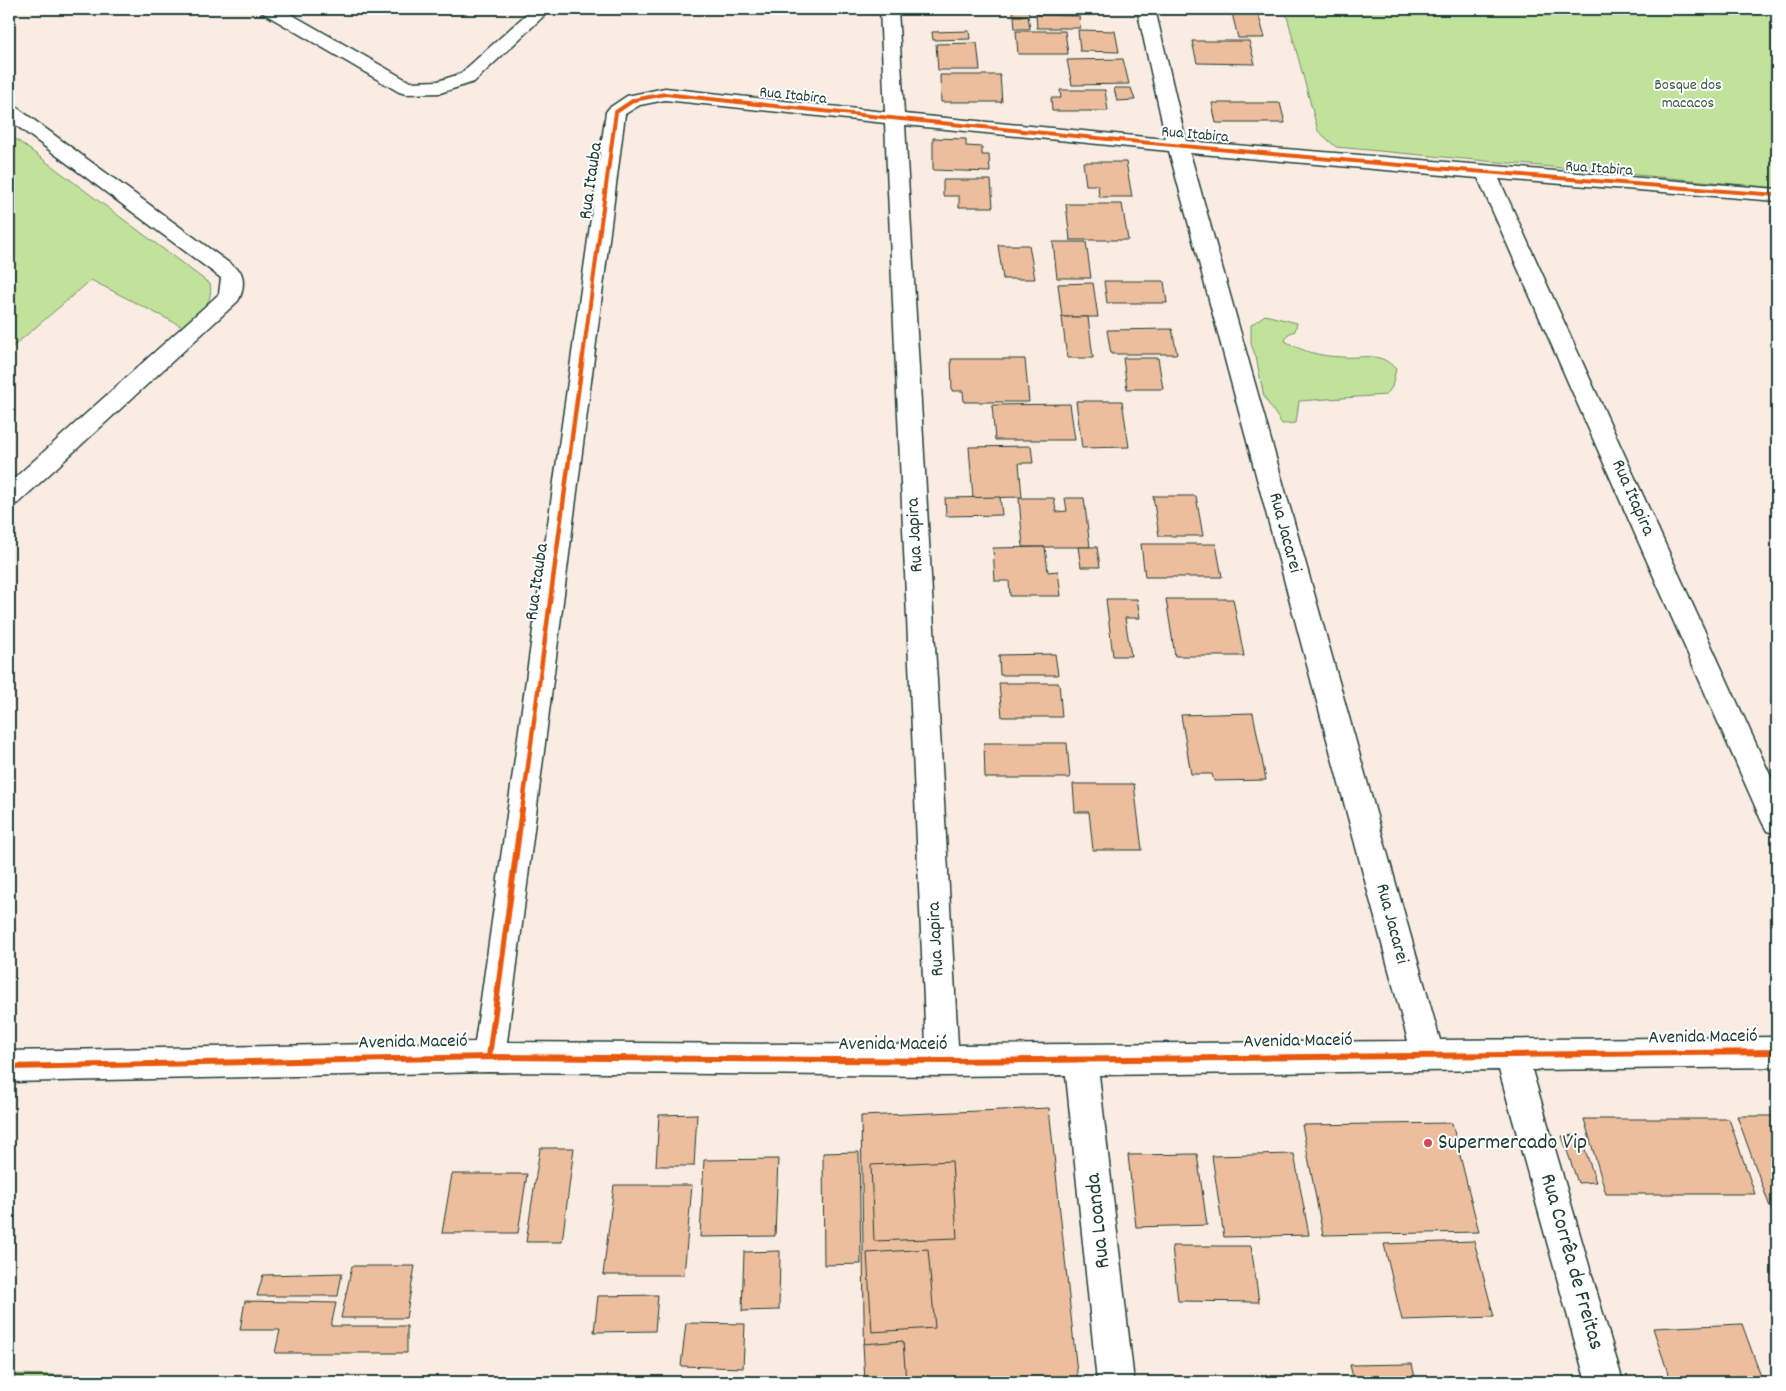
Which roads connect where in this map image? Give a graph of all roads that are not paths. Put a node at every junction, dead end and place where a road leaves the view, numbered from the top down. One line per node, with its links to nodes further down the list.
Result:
1 (269, 9): 2 (street)
2 (542, 9)
3 (889, 9): 7 (street, Rua Japira)
4 (1146, 9): 8 (street, Rua Jacarei)
5 (9, 111): 11 (street)
6 (616, 112): 7 (street, Rua Itabira); 16 (street, Rua Itauba)
7 (895, 120): 8 (street, Rua Itabira); 18 (street, Rua Japira)
8 (1178, 147): 9 (street, Rua Itabira); 15 (street, Rua Jacarei)
9 (1486, 173): 10 (street, Rua Itabira); 12 (street, Rua Itapira)
10 (1777, 195)
11 (9, 498)
12 (1777, 822)
13 (1777, 1052): 14 (street, Avenida Maceió)
14 (1511, 1055): 15 (street, Avenida Maceió); 21 (street, Rua Corrêa de Freitas)
15 (1428, 1056): 17 (street, Avenida Maceió)
16 (490, 1057): 18 (street, Avenida Maceió); 19 (street, Avenida Maceió)
17 (1081, 1059): 18 (street, Avenida Maceió); 20 (street, Rua Loanda)
18 (943, 1060)
19 (9, 1067)
20 (1116, 1382)
21 (1605, 1382)

